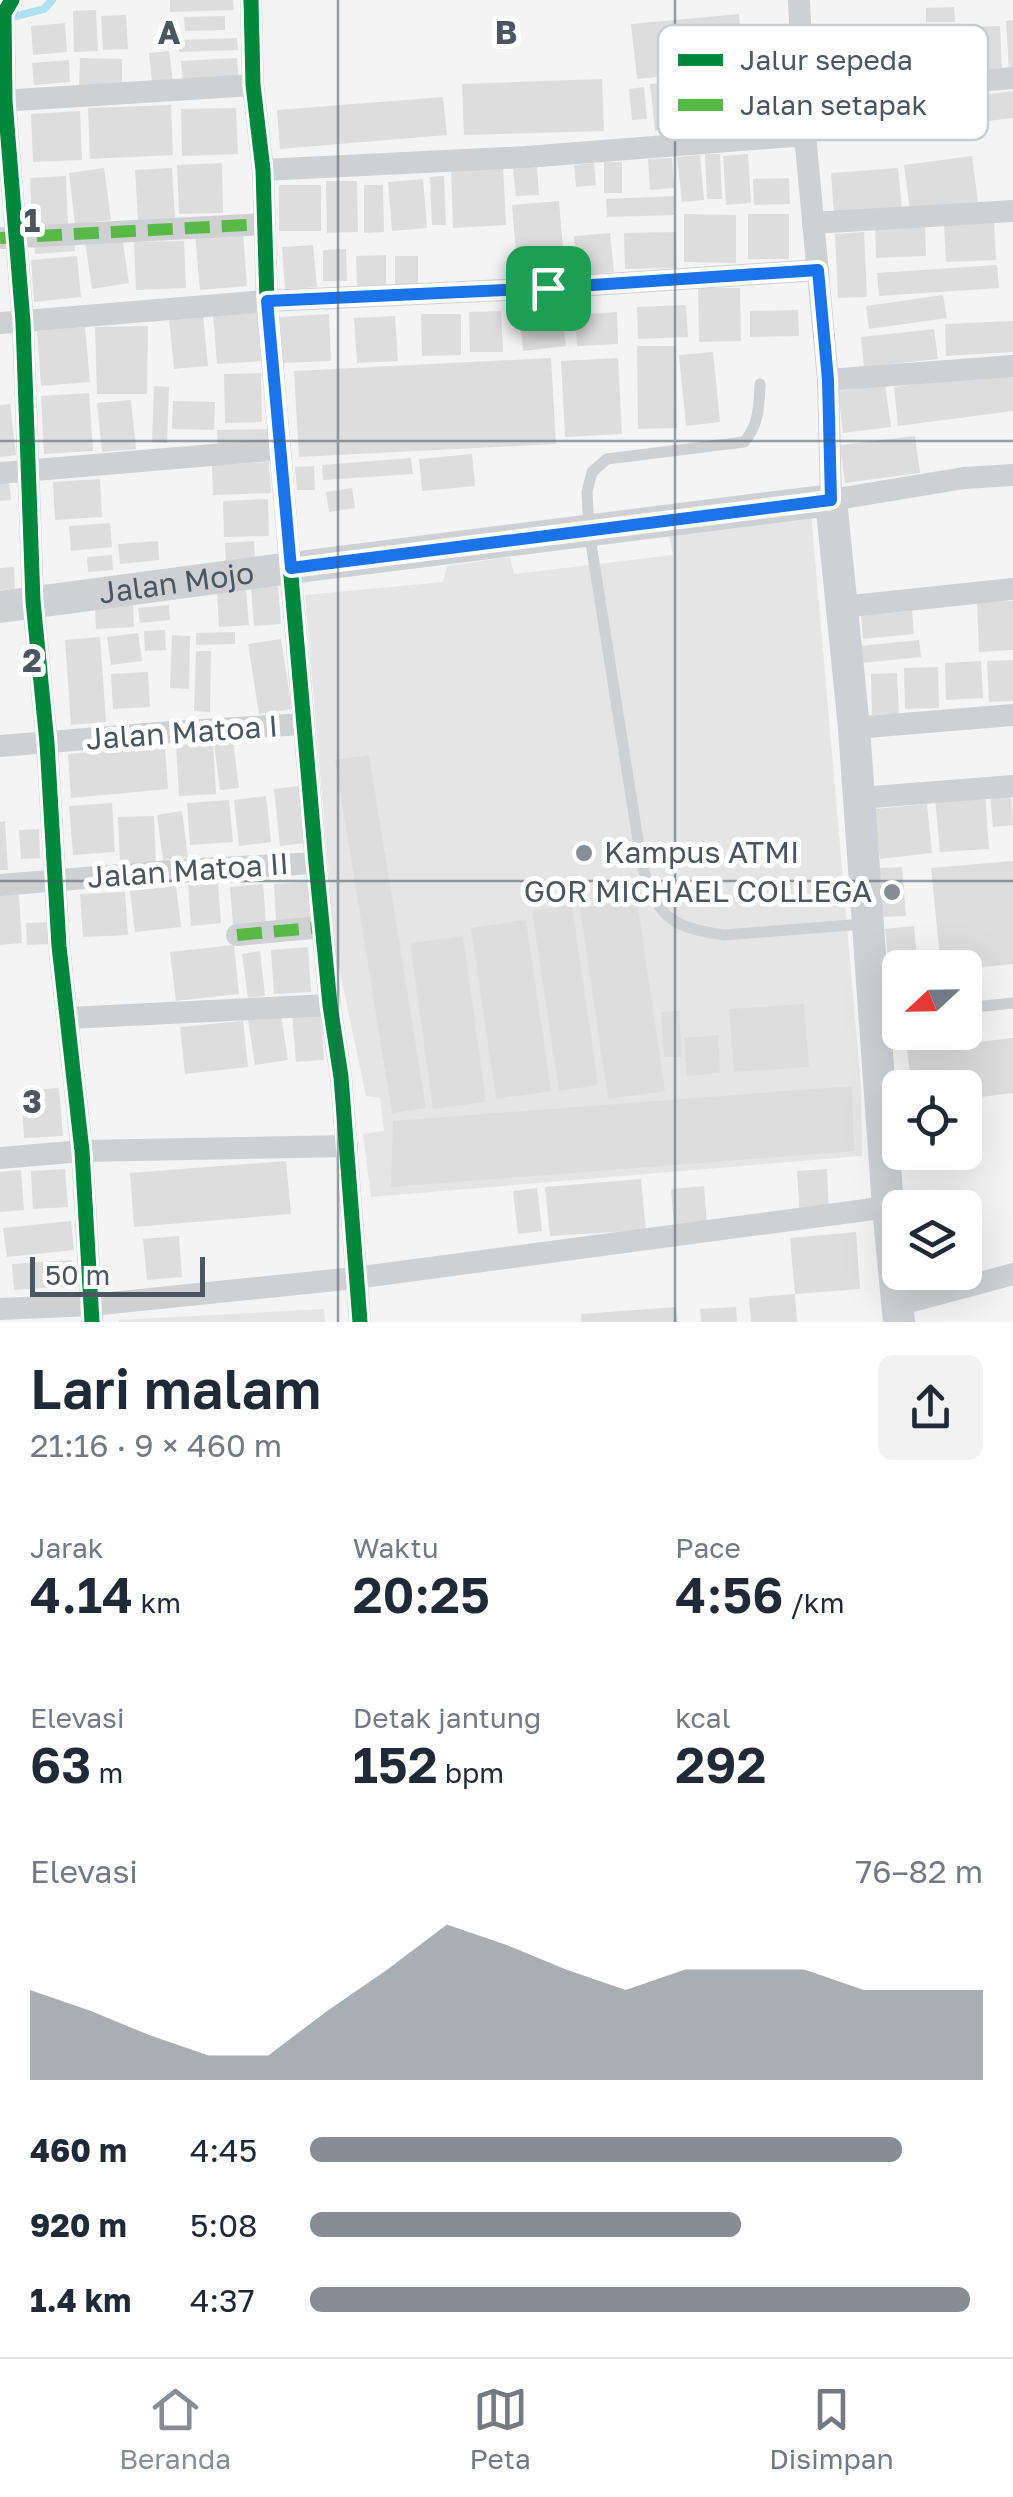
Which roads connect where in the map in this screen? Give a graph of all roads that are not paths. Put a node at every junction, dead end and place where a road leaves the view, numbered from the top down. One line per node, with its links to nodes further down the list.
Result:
1 (250, 0): 7 (street)
2 (799, 0): 4 (street)
3 (6, 8): 8 (street)
4 (800, 25)
5 (1013, 78): 6 (street)
6 (988, 80)
7 (253, 85): 8 (street); 11 (street)
8 (3, 101): 15 (street)
9 (742, 140): 11 (street)
10 (806, 140): 14 (street)
11 (263, 170): 13 (street)
12 (1013, 211): 14 (street)
13 (264, 224): 15 (street); 17 (street)
14 (814, 224): 16 (street)
15 (7, 238): 18 (street)
16 (818, 270): 17 (street); 20 (street)
17 (267, 301): 18 (street); 28 (street)
18 (11, 322): 23 (street)
19 (1013, 366): 20 (street)
20 (828, 380): 26 (street)
21 (760, 384): 27 (lane)
22 (271, 450): 23 (street)
23 (28, 472): 24 (street); 30 (street)
24 (0, 473)
25 (1013, 475): 26 (street)
26 (831, 500): 27 (street, Jalan Mojo); 32 (street)
27 (589, 530): 28 (street, Jalan Mojo); 43 (lane)
28 (291, 568): 30 (street, Jalan Mojo); 34 (street)
29 (1013, 590): 32 (street)
30 (33, 601): 31 (street, Jalan Mojo); 36 (street)
31 (0, 607)
32 (842, 607): 35 (street)
33 (1013, 715): 35 (street)
34 (304, 724): 36 (street, Jalan Matoa I); 40 (street)
35 (854, 728): 39 (street)
36 (47, 743): 37 (street, Jalan Matoa I); 41 (street)
37 (0, 746)
38 (1013, 786): 39 (street)
39 (860, 798): 43 (street)
40 (316, 863): 41 (street, Jalan Matoa II); 44 (street)
41 (55, 880): 42 (street, Jalan Matoa II); 49 (street)
42 (0, 885)
43 (868, 923): 50 (street)
44 (322, 927): 45 (street); 46 (street)
45 (237, 935)
46 (330, 1004): 49 (street); 51 (street)
47 (1013, 1004): 48 (lane)
48 (982, 1007)
49 (68, 1018): 52 (street)
50 (888, 1070)
51 (347, 1146): 52 (street); 56 (street)
52 (82, 1151): 53 (street); 58 (street)
53 (0, 1158)
54 (882, 1208): 56 (street)
55 (1013, 1274): 59 (street)
56 (356, 1278): 58 (street); 60 (street)
57 (0, 1309): 58 (street)
58 (92, 1314)
59 (898, 1314)
60 (360, 1322)

